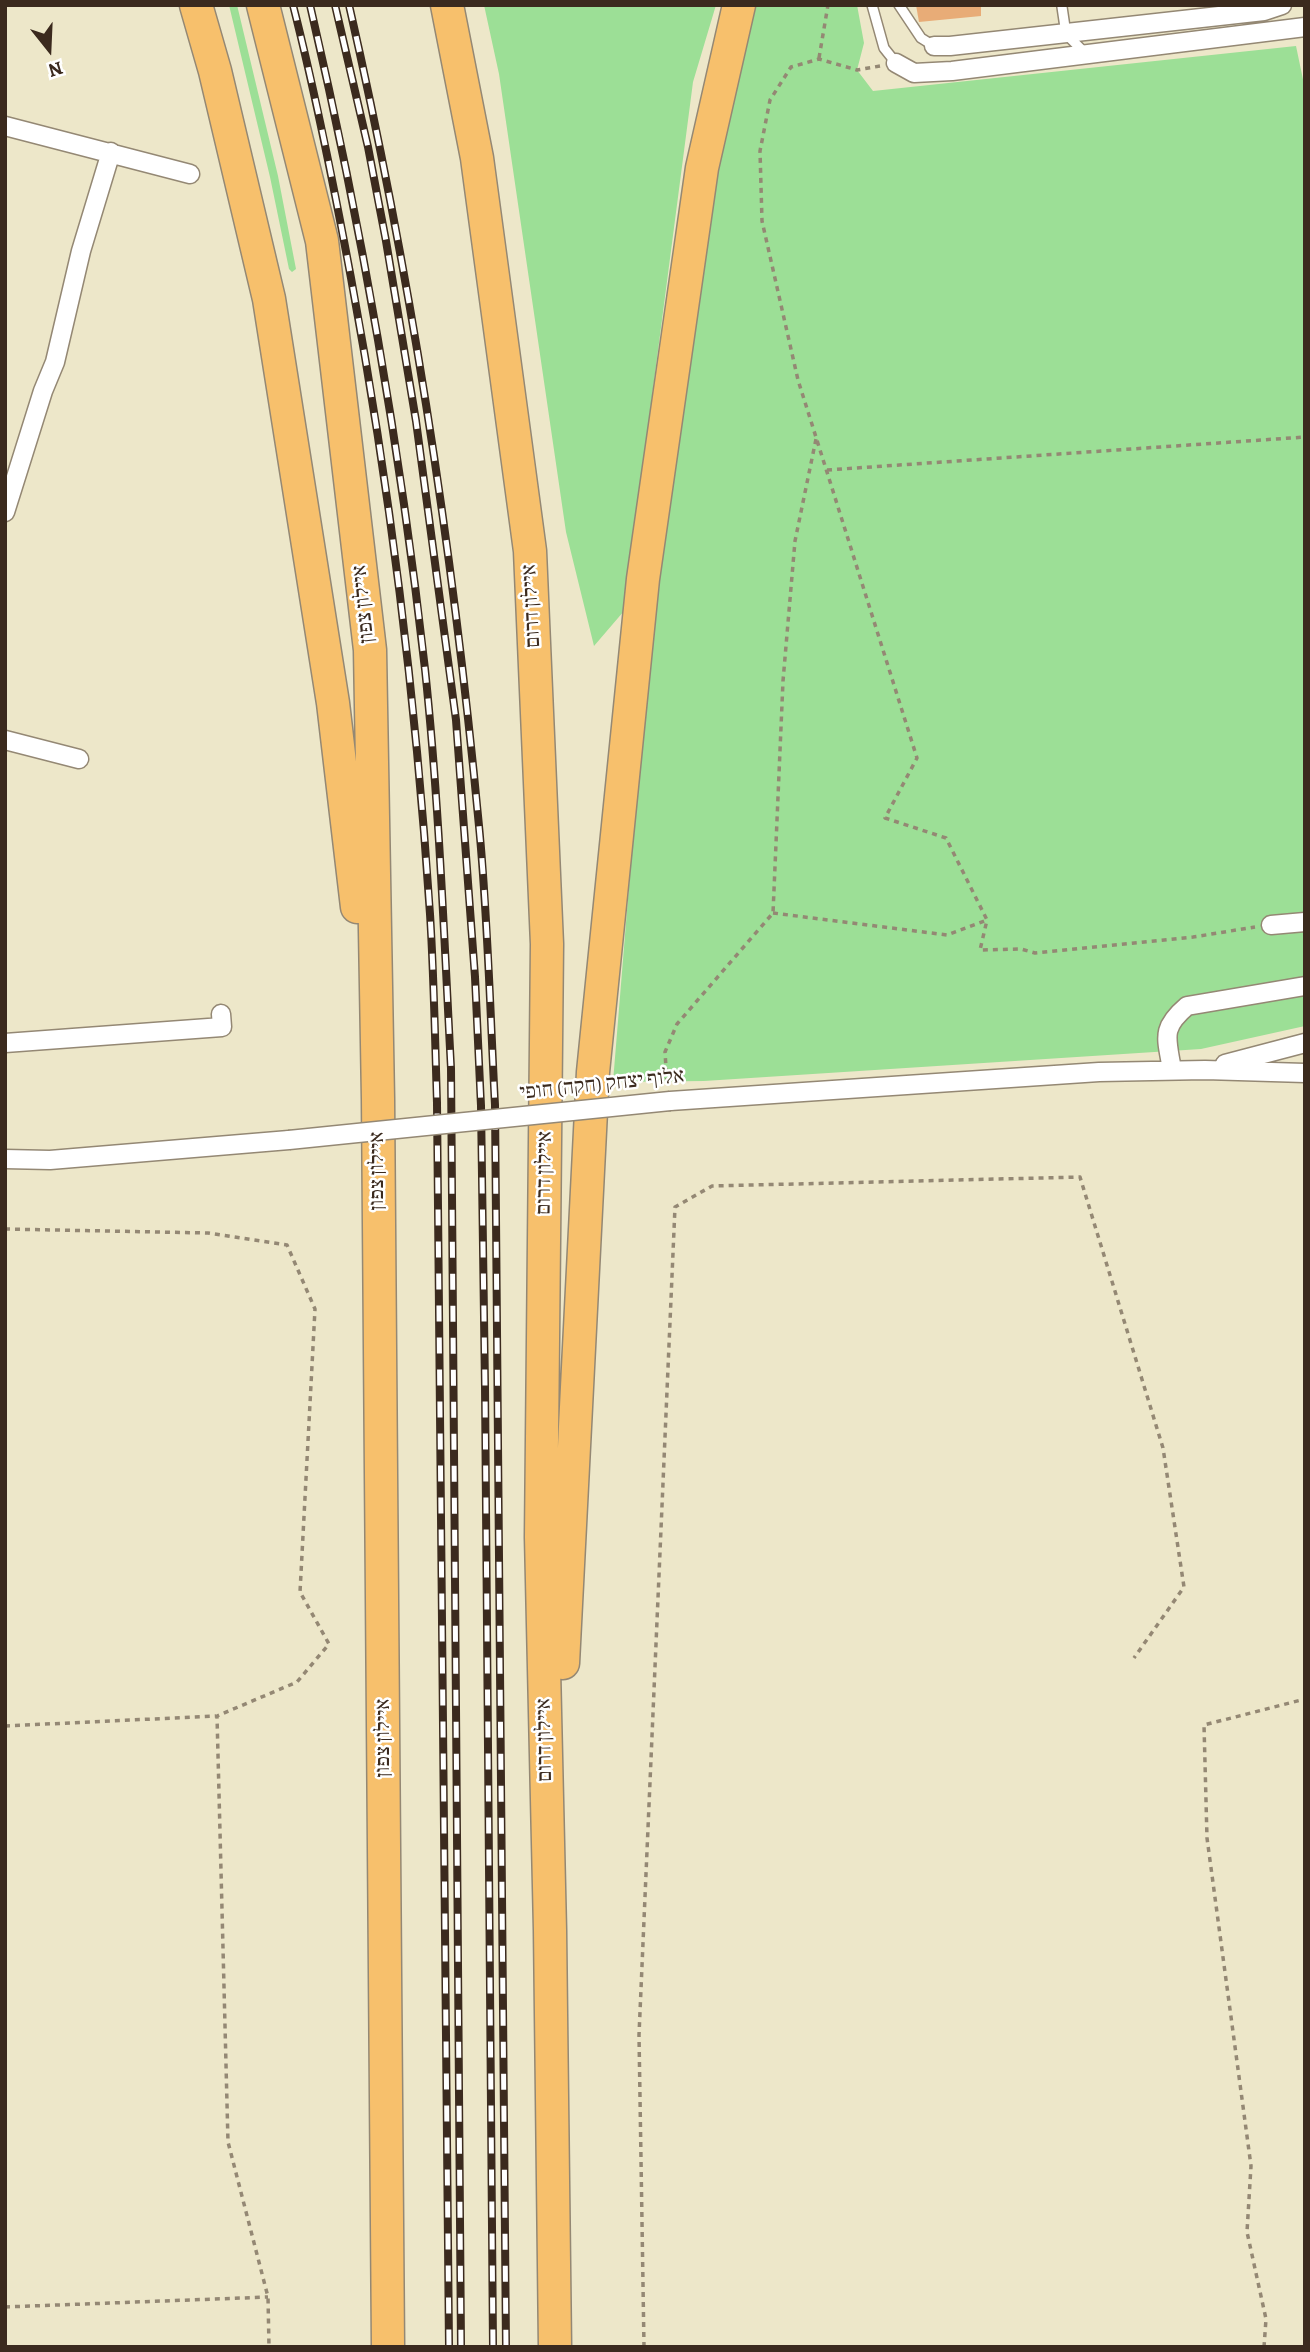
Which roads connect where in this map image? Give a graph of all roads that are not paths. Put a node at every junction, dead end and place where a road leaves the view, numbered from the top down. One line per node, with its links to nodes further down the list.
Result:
1 (196, 5): 29 (highway)
2 (263, 5): 29 (highway, איילון צפון)
3 (447, 5): 31 (highway, איילון דרום)
4 (739, 5): 31 (highway)
5 (872, 5): 13 (lane)
6 (899, 5): 11 (lane)
7 (1282, 5): 10 (street)
8 (1062, 7): 10 (lane)
9 (1305, 27): 12 (street)
10 (1066, 34): 11 (street); 12 (lane)
11 (934, 46)
12 (1087, 55): 13 (street)
13 (895, 63)
14 (5, 126): 15 (street)
15 (111, 152): 16 (street); 17 (street)
16 (190, 174)
17 (5, 512)
18 (5, 740): 19 (street)
19 (79, 759)
20 (1305, 922): 21 (street)
21 (1271, 925)
22 (1305, 986): 26 (street)
23 (221, 1014): 24 (street)
24 (5, 1043)
25 (1305, 1043): 27 (street, אלוף יצחק (חקה) חופי)
26 (1172, 1070): 27 (street, אלוף יצחק (חקה) חופי); 30 (street, אלוף יצחק (חקה) חופי, bridge)
27 (1205, 1070): 28 (street, אלוף יצחק (חקה) חופי)
28 (1305, 1073)
29 (378, 1099): 32 (highway, איילון צפון)
30 (5, 1158)
31 (550, 1930): 33 (highway, איילון דרום)
32 (388, 2347)
33 (555, 2347)

